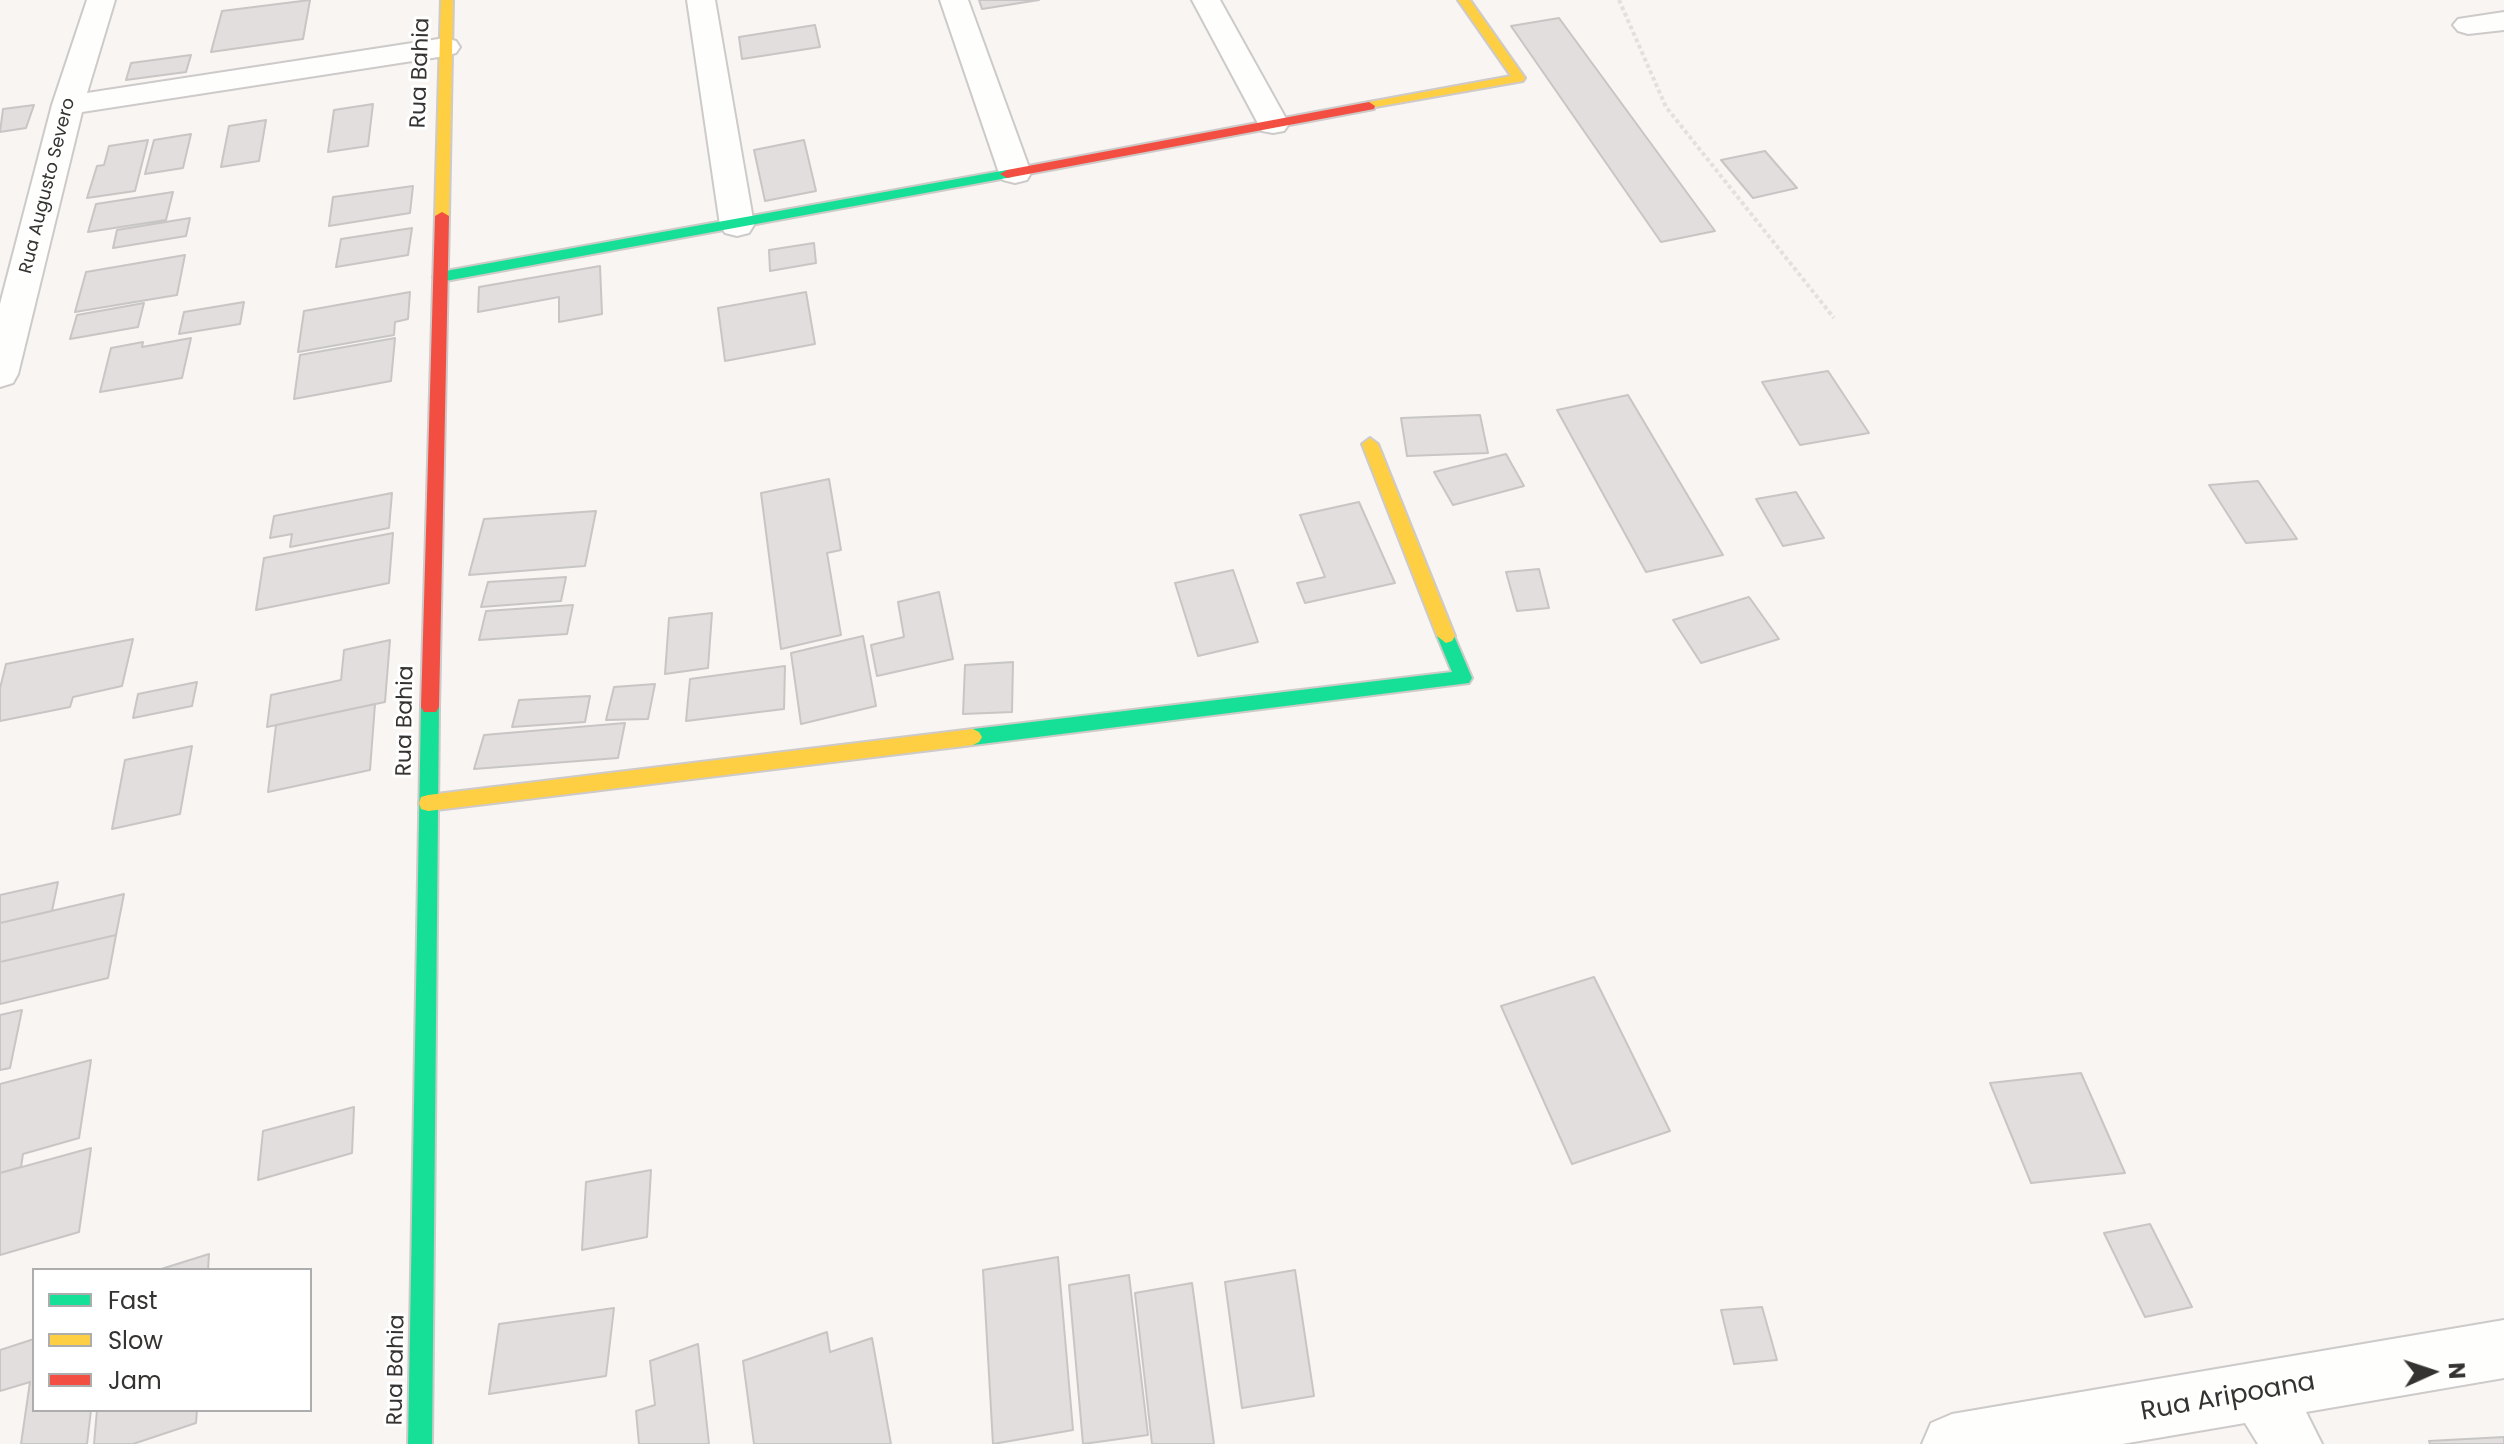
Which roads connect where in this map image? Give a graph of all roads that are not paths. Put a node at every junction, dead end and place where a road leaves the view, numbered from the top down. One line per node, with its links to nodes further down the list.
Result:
1 (101, 0): 10 (street, Rua Augusto Severo)
2 (447, 0): 9 (street, Rua Bahia)
3 (701, 0): 13 (street)
4 (954, 0): 12 (street)
5 (1206, 0): 11 (street)
6 (1464, 0): 11 (street)
7 (2504, 21): 8 (street)
8 (2468, 25)
9 (445, 47): 10 (street); 14 (street, Rua Bahia)
10 (68, 105): 15 (street, Rua Augusto Severo)
11 (1273, 124): 12 (street)
12 (1015, 173): 13 (street)
13 (737, 225): 14 (street)
14 (440, 277): 17 (street, Rua Bahia)
15 (0, 374)
16 (1370, 444): 17 (street)
17 (428, 803): 20 (street, Rua Bahia)
18 (2504, 1349): 19 (street, Rua Aripoana)
19 (2260, 1393): 21 (street, Rua Aripoana); 22 (street)
20 (420, 1444)
21 (1952, 1444)
22 (2292, 1444)

